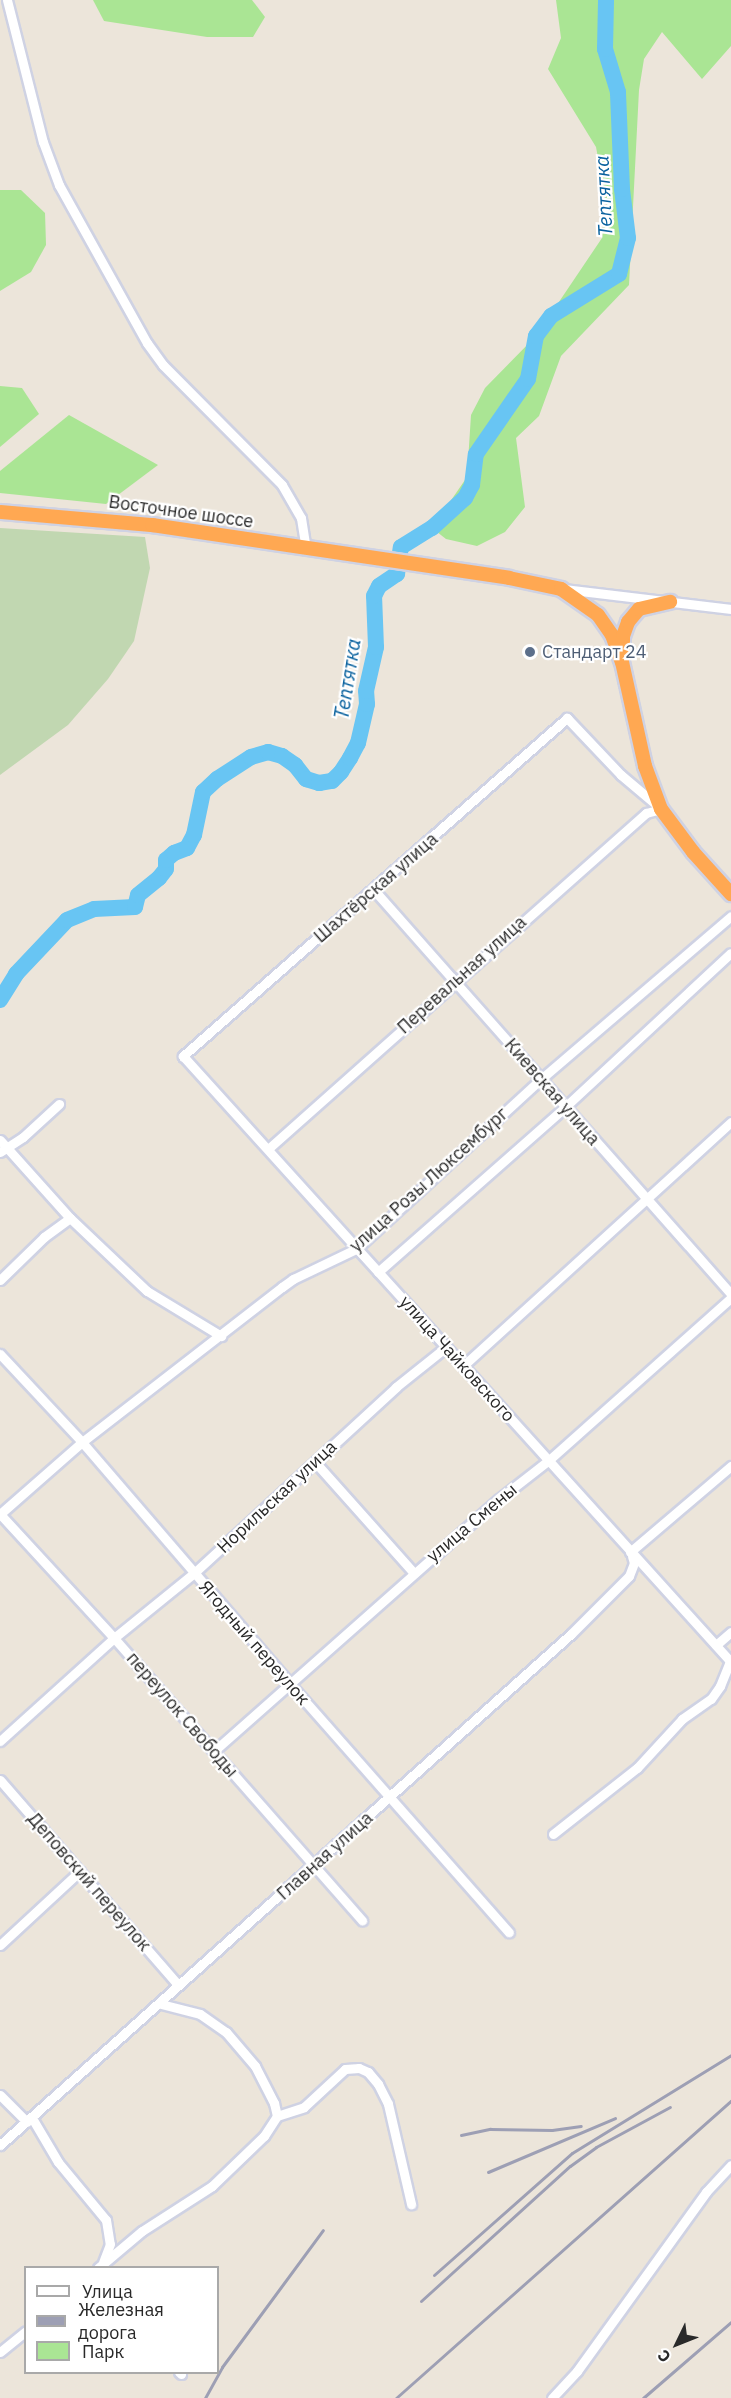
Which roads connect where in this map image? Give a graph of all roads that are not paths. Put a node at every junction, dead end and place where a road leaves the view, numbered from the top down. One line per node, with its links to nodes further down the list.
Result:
1 (7, 0): 3 (street)
2 (0, 512): 3 (highway, Восточное шоссе)
3 (306, 548): 4 (highway, Восточное шоссе)
4 (561, 589): 5 (street); 7 (highway)
5 (670, 602): 6 (street); 7 (highway)
6 (731, 609)
7 (622, 662): 8 (highway)
8 (661, 809): 9 (street, Шахтёрская улица); 10 (highway); 13 (street, Перевальная улица)
9 (374, 890): 13 (street, Киевская улица); 14 (street, Шахтёрская улица)
10 (731, 894)
11 (731, 916): 15 (street, улица Розы Люксембург)
12 (731, 953): 17 (street)
13 (454, 982): 15 (street, Киевская улица); 20 (street, Перевальная улица)
14 (183, 1056): 20 (street, улица Чайковского)
15 (540, 1079): 17 (street, Киевская улица); 23 (street, улица Розы Люксембург)
16 (59, 1104): 19 (street)
17 (565, 1107): 21 (street, Киевская улица); 24 (street)
18 (731, 1122): 21 (street)
19 (2, 1146): 22 (street)
20 (268, 1149): 23 (street, улица Чайковского)
21 (644, 1198): 26 (street, Киевская улица); 30 (street)
22 (70, 1218): 25 (street); 27 (street)
23 (356, 1249): 24 (street, улица Чайковского); 27 (street, улица Розы Люксембург)
24 (378, 1272): 28 (street, улица Чайковского)
25 (0, 1280)
26 (731, 1296): 32 (street, улица Смены)
27 (221, 1336): 31 (street, улица Розы Люксембург)
28 (446, 1347): 30 (street, улица Чайковского); 33 (street, Норильская улица)
29 (0, 1354): 31 (street, Ягодный переулок)
30 (464, 1365): 32 (street, улица Чайковского)
31 (82, 1442): 35 (street, улица Розы Люксембург); 38 (street, Ягодный переулок)
32 (549, 1460): 36 (street, улица Чайковского); 37 (street, улица Смены)
33 (315, 1462): 37 (street); 38 (street, Норильская улица)
34 (731, 1466): 36 (street)
35 (0, 1514): 40 (street, переулок Свободы)
36 (631, 1554): 41 (street, улица Чайковского); 47 (street, Главная улица)
37 (414, 1573): 43 (street, улица Смены)
38 (194, 1574): 40 (street, Норильская улица); 43 (street, Ягодный переулок)
39 (731, 1632): 41 (street)
40 (114, 1638): 44 (street, Норильская улица); 45 (street, переулок Свободы)
41 (716, 1645): 42 (street, улица Чайковского)
42 (730, 1661): 48 (street)
43 (290, 1684): 45 (street, улица Смены); 47 (street, Ягодный переулок)
44 (0, 1741)
45 (214, 1751): 49 (street, переулок Свободы)
46 (0, 1780): 50 (street, Деповский переулок)
47 (391, 1796): 49 (street, Главная улица); 52 (street, Ягодный переулок)
48 (553, 1834)
49 (314, 1867): 51 (street, переулок Свободы); 54 (street, Главная улица)
50 (80, 1871): 53 (street); 54 (street, Деповский переулок)
51 (362, 1920)
52 (509, 1932)
53 (0, 1945)
54 (178, 1985): 55 (street, Главная улица)
55 (161, 2004): 57 (street); 58 (street, Главная улица)
56 (0, 2095): 58 (street)
57 (277, 2116): 61 (street); 62 (street)
58 (30, 2120): 59 (street, Главная улица); 62 (street)
59 (0, 2145)
60 (731, 2165): 65 (street)
61 (411, 2204)
62 (101, 2265)
63 (24, 2333): 64 (street)
64 (0, 2352)
65 (552, 2398)

